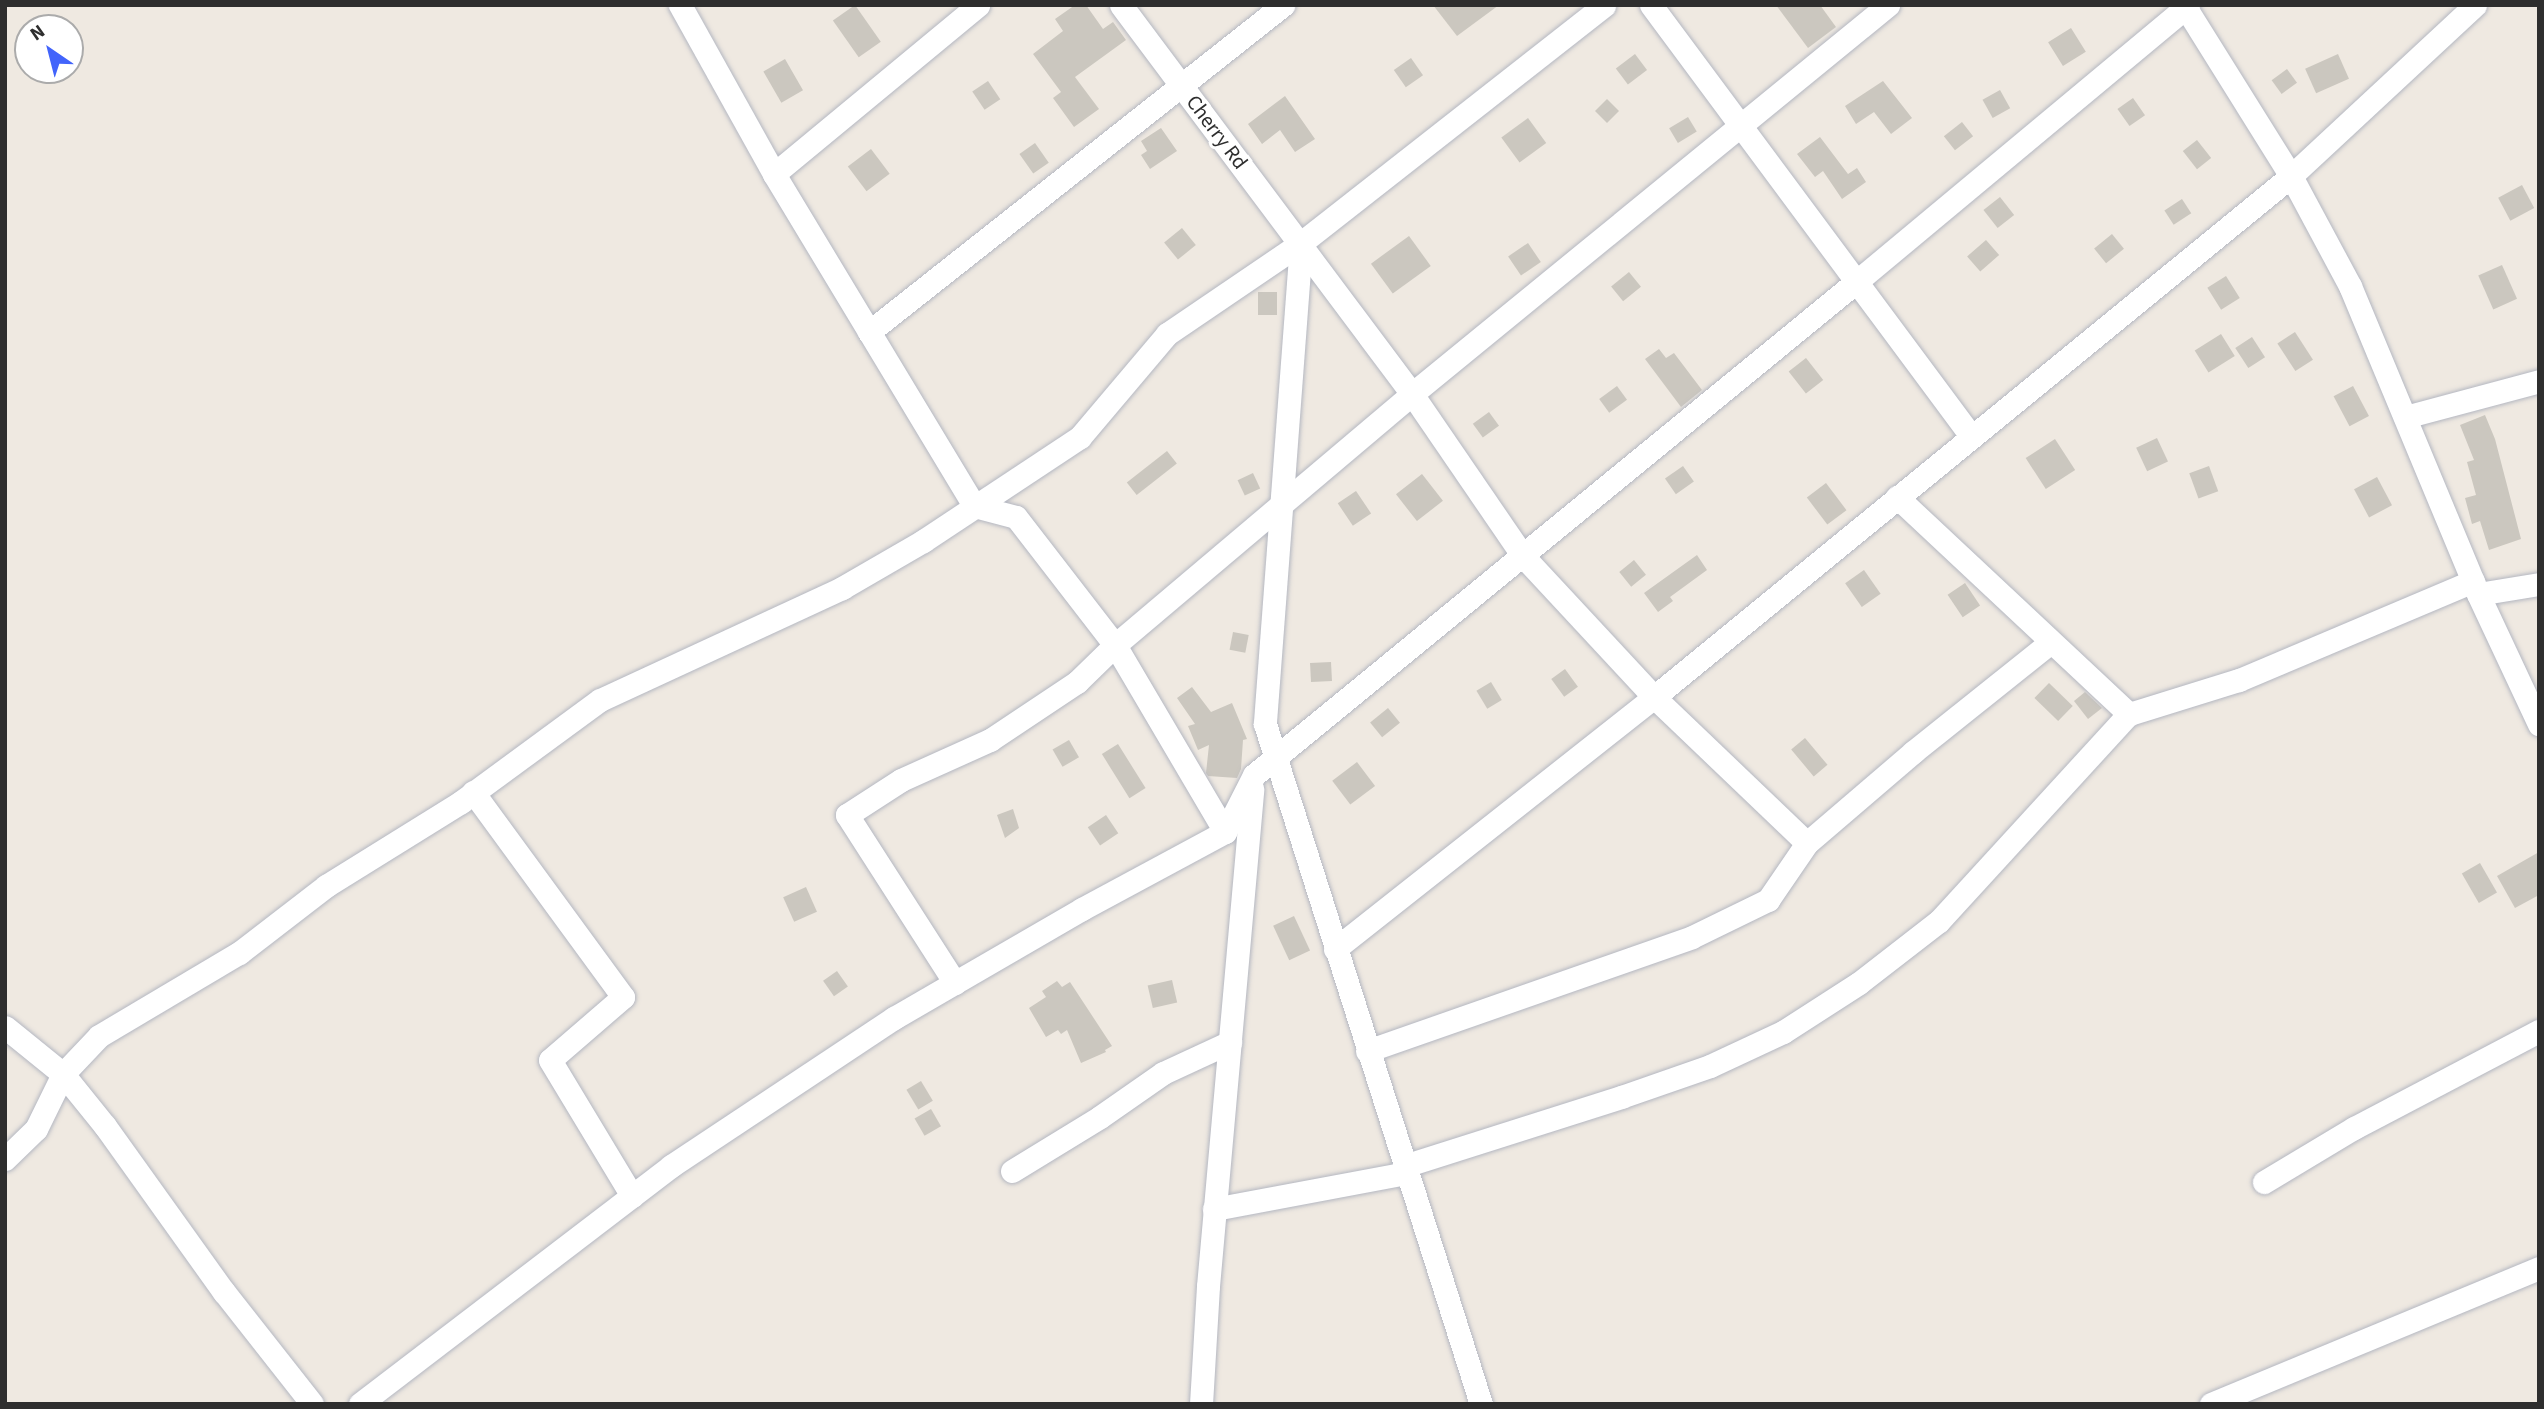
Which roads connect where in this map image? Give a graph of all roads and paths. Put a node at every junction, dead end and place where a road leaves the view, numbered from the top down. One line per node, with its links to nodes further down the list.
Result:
1 (680, 5): 12 (street)
2 (978, 5): 12 (street)
3 (1121, 5): 10 (street, Cherry Rd)
4 (1283, 5): 10 (street)
5 (1604, 5): 14 (street)
6 (1651, 5): 11 (street)
7 (1888, 5): 11 (street)
8 (2475, 5): 13 (street)
9 (2186, 6): 13 (street); 15 (street)
10 (1181, 84): 14 (street, Cherry Rd); 16 (street)
11 (1741, 128): 15 (street); 18 (street)
12 (775, 174): 16 (street)
13 (2291, 176): 19 (street); 20 (street)
14 (1307, 251): 18 (street, Cherry Rd); 22 (street); 23 (street)
15 (1856, 282): 20 (street); 24 (street)
16 (869, 332): 22 (street)
17 (2539, 381): 19 (street)
18 (1412, 394): 23 (street); 24 (street, Cherry Rd)
19 (2405, 417): 26 (street)
20 (1971, 436): 21 (street)
21 (1897, 497): 27 (street); 29 (street)
22 (974, 506): 28 (street); 35 (street)
23 (1279, 506): 28 (street); 31 (street)
24 (1523, 556): 29 (street, Cherry Rd); 33 (street)
25 (2539, 584): 26 (street)
26 (2476, 587): 30 (street); 32 (street)
27 (2051, 642): 30 (street); 37 (street)
28 (1115, 645): 36 (street); 39 (street)
29 (1654, 697): 37 (street, Cherry Rd); 38 (street)
30 (2129, 714): 46 (street)
31 (1265, 724): 33 (street); 34 (street)
32 (2539, 724)
33 (1274, 759): 34 (street); 38 (street)
34 (1254, 775): 36 (street); 42 (street)
35 (473, 792): 44 (street); 49 (street)
36 (1225, 832): 39 (street)
37 (1807, 844): 43 (street)
38 (1335, 949): 43 (street)
39 (955, 983): 49 (street)
40 (5, 1027): 44 (street)
41 (2539, 1031): 48 (street)
42 (1230, 1042): 47 (street); 50 (street)
43 (1367, 1051): 46 (street)
44 (63, 1074): 45 (street); 52 (street)
45 (5, 1159)
46 (1405, 1169): 50 (street); 55 (street)
47 (1012, 1171)
48 (2264, 1182)
49 (632, 1196): 53 (street)
50 (1214, 1209): 54 (street)
51 (2539, 1268): 56 (street)
52 (312, 1404)
53 (360, 1404)
54 (1201, 1404)
55 (1481, 1404)
56 (2211, 1404)

